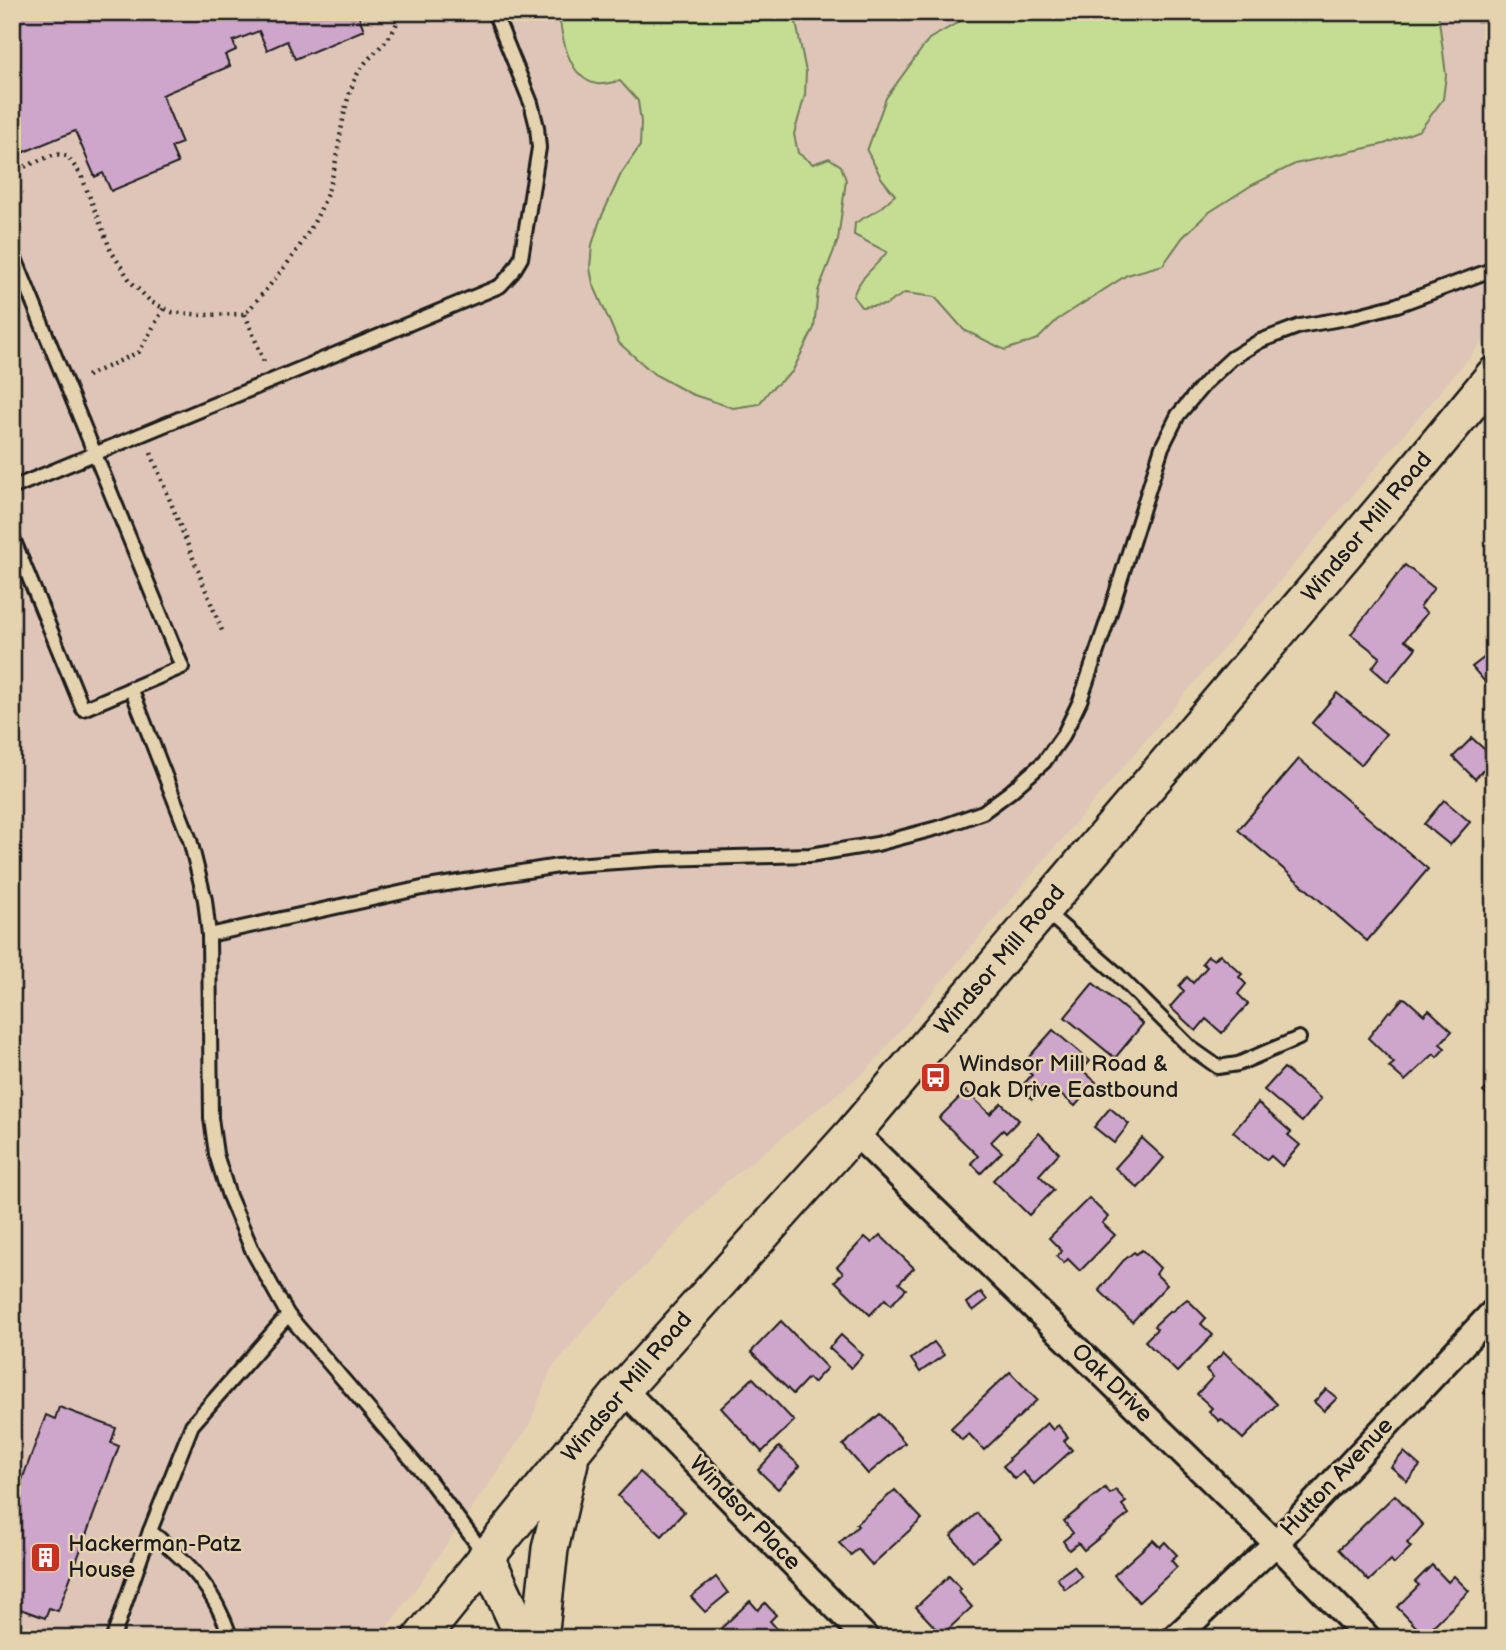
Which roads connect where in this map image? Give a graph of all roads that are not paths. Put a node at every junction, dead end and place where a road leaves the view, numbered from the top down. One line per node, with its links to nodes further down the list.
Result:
1 (494, 12): 5 (lane)
2 (12, 251): 5 (lane)
3 (1494, 269): 10 (lane)
4 (1494, 375): 9 (main road, Windsor Mill Road)
5 (95, 453): 6 (lane); 8 (lane)
6 (12, 488)
7 (12, 536): 8 (lane)
8 (131, 688): 10 (lane)
9 (1043, 910): 11 (lane); 12 (main road, Windsor Mill Road)
10 (209, 935): 14 (lane)
11 (1300, 1038)
12 (854, 1132): 15 (main road, Windsor Mill Road); 18 (street, Oak Drive)
13 (1494, 1311): 18 (street, Hutton Avenue)
14 (288, 1315): 17 (lane); 19 (lane)
15 (623, 1389): 16 (main road, Windsor Mill Road); 25 (street, Windsor Place)
16 (572, 1451): 19 (main road, Windsor Mill Road); 24 (main road)
17 (150, 1531): 20 (lane); 21 (lane)
18 (1276, 1543): 26 (street, Hutton Avenue); 27 (street, Oak Drive)
19 (486, 1556): 22 (main road, Windsor Mill Road); 23 (main road)
20 (113, 1638)
21 (231, 1638)
22 (421, 1638)
23 (524, 1638)
24 (540, 1638)
25 (866, 1638)
26 (1175, 1638)
27 (1368, 1638)

